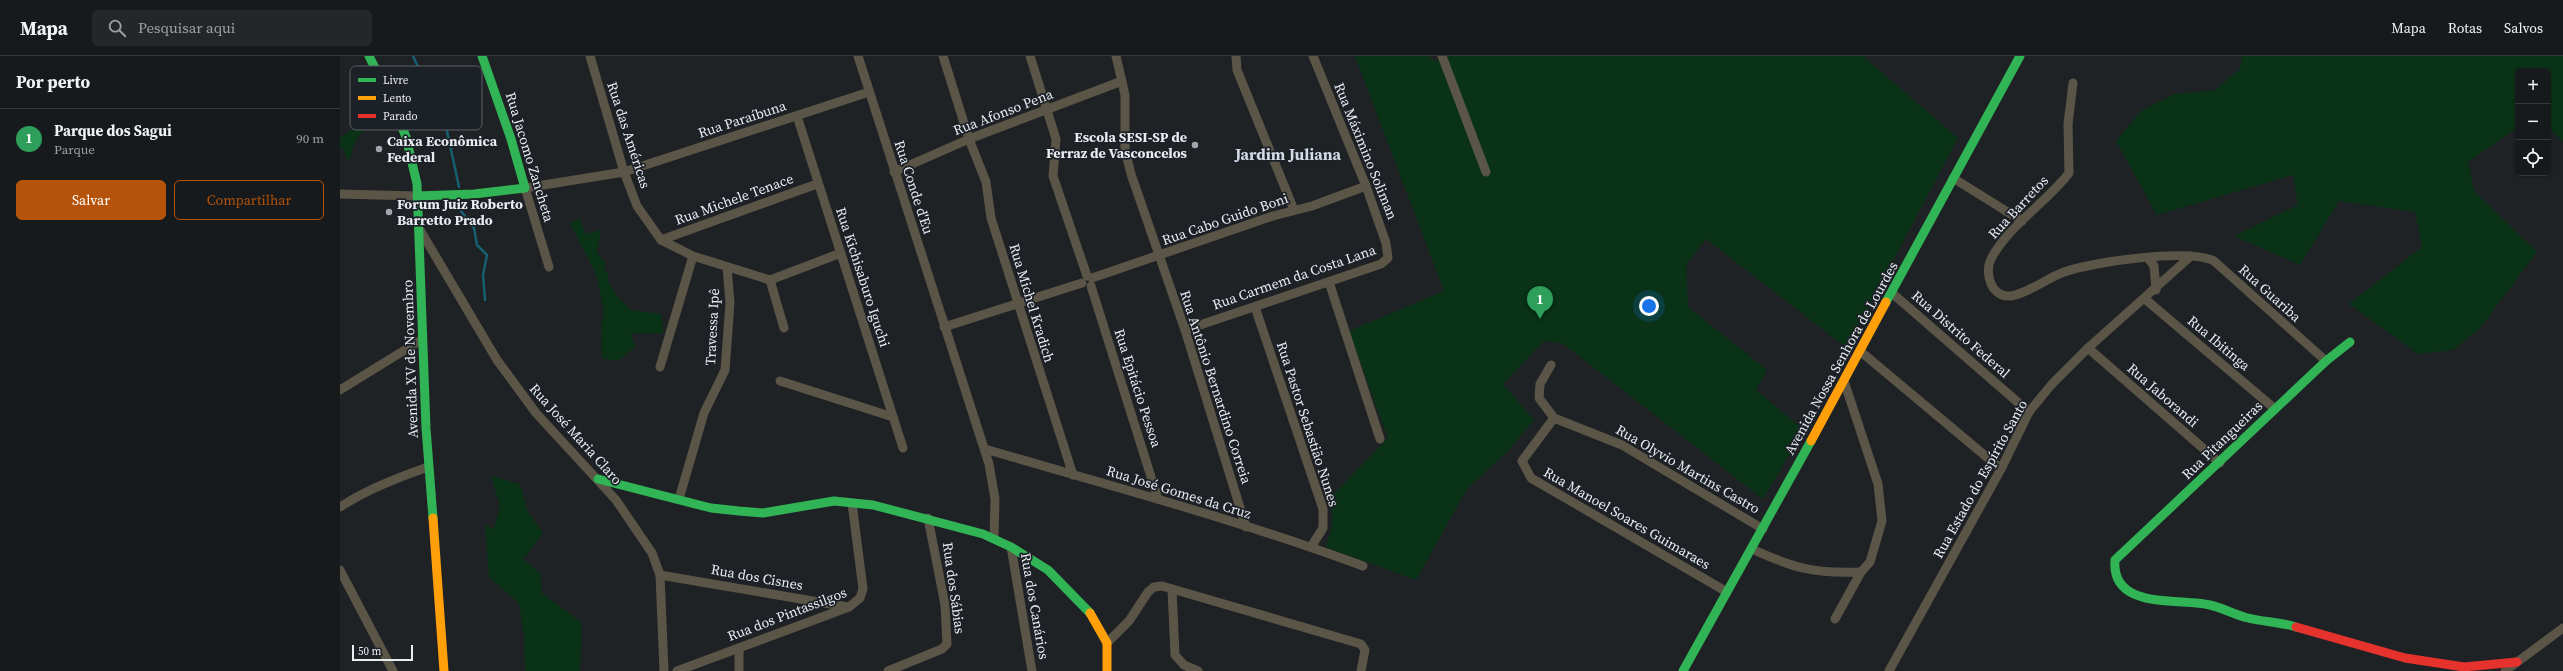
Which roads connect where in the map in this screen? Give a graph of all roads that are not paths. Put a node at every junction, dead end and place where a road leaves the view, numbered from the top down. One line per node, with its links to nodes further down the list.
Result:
1 (369, 56): 12 (street, Avenida XV de Novembro)
2 (482, 56): 26 (street, Rua Jacomo Zancheta)
3 (590, 56): 20 (street, Rua das Américas)
4 (858, 56): 15 (street, Rua Conde d'Eu)
5 (943, 56): 19 (street, Rua Michel Kradich)
6 (1030, 56): 16 (street, Rua Epitácio Pessoa)
7 (1116, 56): 13 (street, Rua Antônio Bernardino Correia)
8 (1236, 56): 29 (street)
9 (1313, 56): 25 (street, Rua Máximino Soliman)
10 (1442, 56): 22 (street)
11 (2020, 56): 23 (street, Avenida Nossa Senhora de Lourdes)
12 (374, 66)
13 (1122, 81): 16 (street, Rua Afonso Pena); 35 (street, Rua Antônio Bernardino Correia)
14 (2073, 83): 30 (street, Rua Barretos)
15 (869, 92): 17 (street, Rua Paraíbuna); 21 (street, Rua Conde d'Eu)
16 (1048, 109): 19 (street, Rua Afonso Pena); 42 (street, Rua Epitácio Pessoa)
17 (797, 116): 20 (street, Rua Paraíbuna); 24 (street, Rua Kichisaburo Iguchi)
18 (403, 130): 28 (street, Avenida XV de Novembro)
19 (969, 139): 21 (street, Rua Afonso Pena); 47 (street, Rua Michel Kradich)
20 (624, 172): 26 (street, Rua Paraíbuna); 32 (street, Rua das Américas)
21 (894, 172): 49 (street, Rua Conde d'Eu)
22 (1486, 172)
23 (1953, 178): 30 (street); 45 (street, Avenida Nossa Senhora de Lourdes)
24 (817, 184): 32 (street, Rua Michele Tenace); 33 (street, Rua Kichisaburo Iguchi)
25 (1366, 186): 29 (street, Rua Cabo Guido Boni); 37 (street, Rua Máximino Soliman)
26 (525, 188): 28 (street); 40 (street, Rua Jacomo Zancheta)
27 (340, 194): 28 (street)
28 (417, 196): 31 (street, Avenida XV de Novembro)
29 (1294, 210): 35 (street, Rua Cabo Guido Boni)
30 (2022, 221): 38 (street, Rua Barretos)
31 (420, 230): 52 (street, Avenida XV de Novembro); 73 (street, Rua José Maria Claro)
32 (661, 240): 34 (street, Rua das Américas)
33 (841, 253): 41 (street); 64 (street, Rua Kichisaburo Iguchi)
34 (693, 256): 39 (street, Rua das Américas); 58 (street)
35 (1158, 256): 42 (street, Rua Cabo Guido Boni); 51 (street, Rua Antônio Bernardino Correia)
36 (2192, 256): 38 (street, Rua Barretos); 44 (street, Rua Estado do Espírito Santo); 56 (street, Rua Guariba)
37 (1388, 258): 43 (street, Rua Carmem da Costa Lana)
38 (2148, 258): 44 (street)
39 (727, 267): 41 (street, Rua das Américas); 75 (street, Travessa Ipê)
40 (550, 268)
41 (770, 280): 50 (street)
42 (1088, 281): 47 (street, Rua Cabo Guido Boni); 74 (street, Rua Epitácio Pessoa)
43 (1329, 282): 48 (street, Rua Carmem da Costa Lana); 66 (street)
44 (2156, 290): 46 (street, Rua Estado do Espírito Santo)
45 (1892, 293): 55 (street, Avenida Nossa Senhora de Lourdes); 63 (street, Rua Distrito Federal)
46 (2145, 299): 54 (street, Rua Estado do Espírito Santo); 62 (street, Rua Ibitinga)
47 (1017, 304): 49 (street, Rua Cabo Guido Boni); 72 (street, Rua Michel Kradich)
48 (1255, 307): 51 (street, Rua Carmem da Costa Lana); 83 (street, Rua Pastor Sebastião Nunes)
49 (944, 327): 68 (street, Rua Conde d'Eu)
50 (784, 328)
51 (1185, 330): 79 (street, Rua Antônio Bernardino Correia)
52 (421, 340): 61 (street); 70 (street, Avenida XV de Novembro)
53 (2350, 342): 56 (street, Rua Pitangueiras)
54 (2088, 348): 63 (street, Rua Estado do Espírito Santo); 69 (street, Rua Jaborandi)
55 (1860, 351): 60 (street, Avenida Nossa Senhora de Lourdes); 71 (street)
56 (2326, 361): 62 (street, Rua Pitangueiras)
57 (1551, 365): 65 (street)
58 (660, 366)
59 (780, 381): 64 (street)
60 (1844, 381): 80 (street, Avenida Nossa Senhora de Lourdes); 87 (street)
61 (340, 390)
62 (2275, 409): 69 (street, Rua Pitangueiras)
63 (2030, 412): 71 (street, Rua Estado do Espírito Santo)
64 (893, 417): 67 (street, Rua Kichisaburo Iguchi)
65 (1554, 418): 80 (street, Rua Olyvio Martins Castro); 90 (street, Rua Manoel Soares Guimaraes)
66 (1380, 439)
67 (903, 448)
68 (985, 449): 72 (street, Rua José Gomes da Cruz); 81 (street, Rua Conde d'Eu)
69 (2220, 463): 96 (street, Rua Pitangueiras)
70 (428, 467): 77 (street); 98 (street, Avenida XV de Novembro)
71 (2001, 469): 108 (street, Rua Estado do Espírito Santo)
72 (1073, 475): 74 (street, Rua José Gomes da Cruz)
73 (598, 479): 75 (street); 88 (street, Rua José Maria Claro)
74 (1158, 498): 79 (street, Rua José Gomes da Cruz)
75 (679, 499): 76 (street)
76 (852, 503): 78 (street); 91 (street, Rua dos Pintassilgos)
77 (340, 507)
78 (928, 518): 81 (street); 102 (street, Rua dos Sábias)
79 (1246, 527): 83 (street, Rua José Gomes da Cruz)
80 (1763, 529): 84 (street, Avenida Nossa Senhora de Lourdes)
81 (994, 538): 82 (street)
82 (1011, 546): 94 (street); 103 (street, Rua dos Canários)
83 (1311, 547): 85 (street, Rua José Gomes da Cruz)
84 (1752, 549): 87 (street); 90 (street, Avenida Nossa Senhora de Lourdes)
85 (1363, 566)
86 (340, 570): 97 (street)
87 (1861, 572): 92 (street)
88 (660, 575): 91 (street, Rua dos Cisnes); 99 (street, Rua José Maria Claro)
89 (1172, 589): 94 (street); 105 (street); 106 (street)
90 (1727, 592): 107 (street, Avenida Nossa Senhora de Lourdes)
91 (849, 607): 95 (street, Rua dos Pintassilgos)
92 (1835, 619)
93 (2563, 628): 96 (street)
94 (1107, 643): 104 (street)
95 (738, 648): 100 (street, Rua dos Pintassilgos); 101 (street)
96 (2517, 662): 109 (street)
97 (392, 671)
98 (444, 671)
99 (664, 671)
100 (677, 671)
101 (739, 671)
102 (888, 671)
103 (1032, 671)
104 (1107, 671)
105 (1198, 671)
106 (1361, 671)
107 (1683, 671)
108 (1889, 671)
109 (2506, 671)

